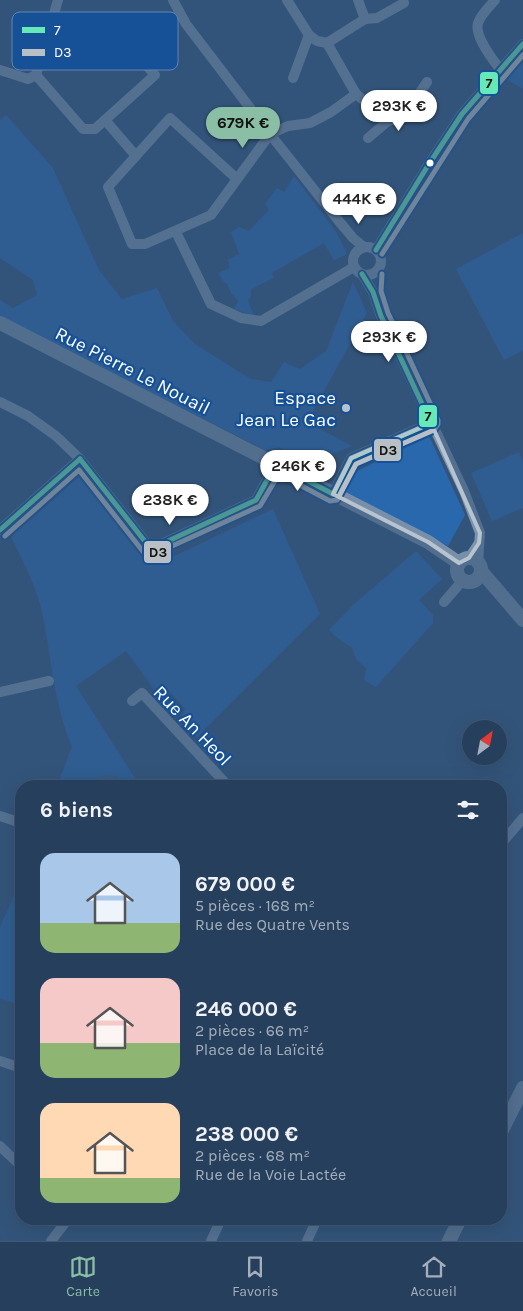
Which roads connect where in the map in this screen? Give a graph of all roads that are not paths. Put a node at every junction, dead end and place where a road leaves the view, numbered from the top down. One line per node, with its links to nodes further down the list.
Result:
1 (58, 0): 7 (street)
2 (173, 0): 22 (street)
3 (287, 0): 9 (street)
4 (358, 0): 8 (street)
5 (495, 0): 12 (street)
6 (404, 3): 8 (street)
7 (54, 12)
8 (365, 19): 10 (street)
9 (309, 34): 10 (street); 17 (street)
10 (327, 43): 19 (street)
11 (523, 44): 12 (street)
12 (500, 69): 29 (street)
13 (0, 70): 16 (street)
14 (37, 70): 16 (street)
15 (151, 70): 20 (street)
16 (36, 75): 20 (street)
17 (293, 78)
18 (427, 82): 21 (street)
19 (356, 94): 21 (street); 22 (street)
20 (105, 120): 24 (street)
21 (388, 121): 23 (street)
22 (270, 134): 25 (street); 26 (street)
23 (368, 138)
24 (136, 156): 25 (street); 27 (street)
25 (236, 179): 27 (street)
26 (338, 220): 28 (street); 30 (street)
27 (176, 232): 31 (street)
28 (364, 247): 29 (street); 30 (street)
29 (376, 250): 32 (street)
30 (355, 253): 31 (street)
31 (358, 271): 32 (street); 33 (street)
32 (374, 273): 33 (street)
33 (373, 292): 36 (street)
34 (0, 323): 38 (street, Rue Pierre Le Nouail)
35 (0, 402): 37 (street)
36 (431, 423): 39 (street); 41 (street)
37 (80, 459): 38 (street); 40 (street)
38 (276, 464): 39 (street, Rue Pierre Le Nouail)
39 (333, 494): 41 (street)
40 (0, 530)
41 (471, 569): 42 (street); 43 (street)
42 (444, 602)
43 (521, 615)
44 (50, 681): 45 (street)
45 (0, 692)
46 (132, 701): 47 (street, Rue An Heol)
47 (222, 780)
48 (0, 816): 50 (street)
49 (523, 818): 51 (street)
50 (15, 821)
51 (507, 837)
52 (0, 1060): 53 (street)
53 (15, 1066)
54 (523, 1088): 55 (street)
55 (507, 1120)
56 (0, 1146): 57 (street)
57 (15, 1160)
58 (63, 1225): 62 (street)
59 (219, 1225): 63 (street)
60 (314, 1225): 64 (street)
61 (457, 1225): 65 (street)
62 (51, 1241)
63 (211, 1241)
64 (307, 1241)
65 (449, 1241)

